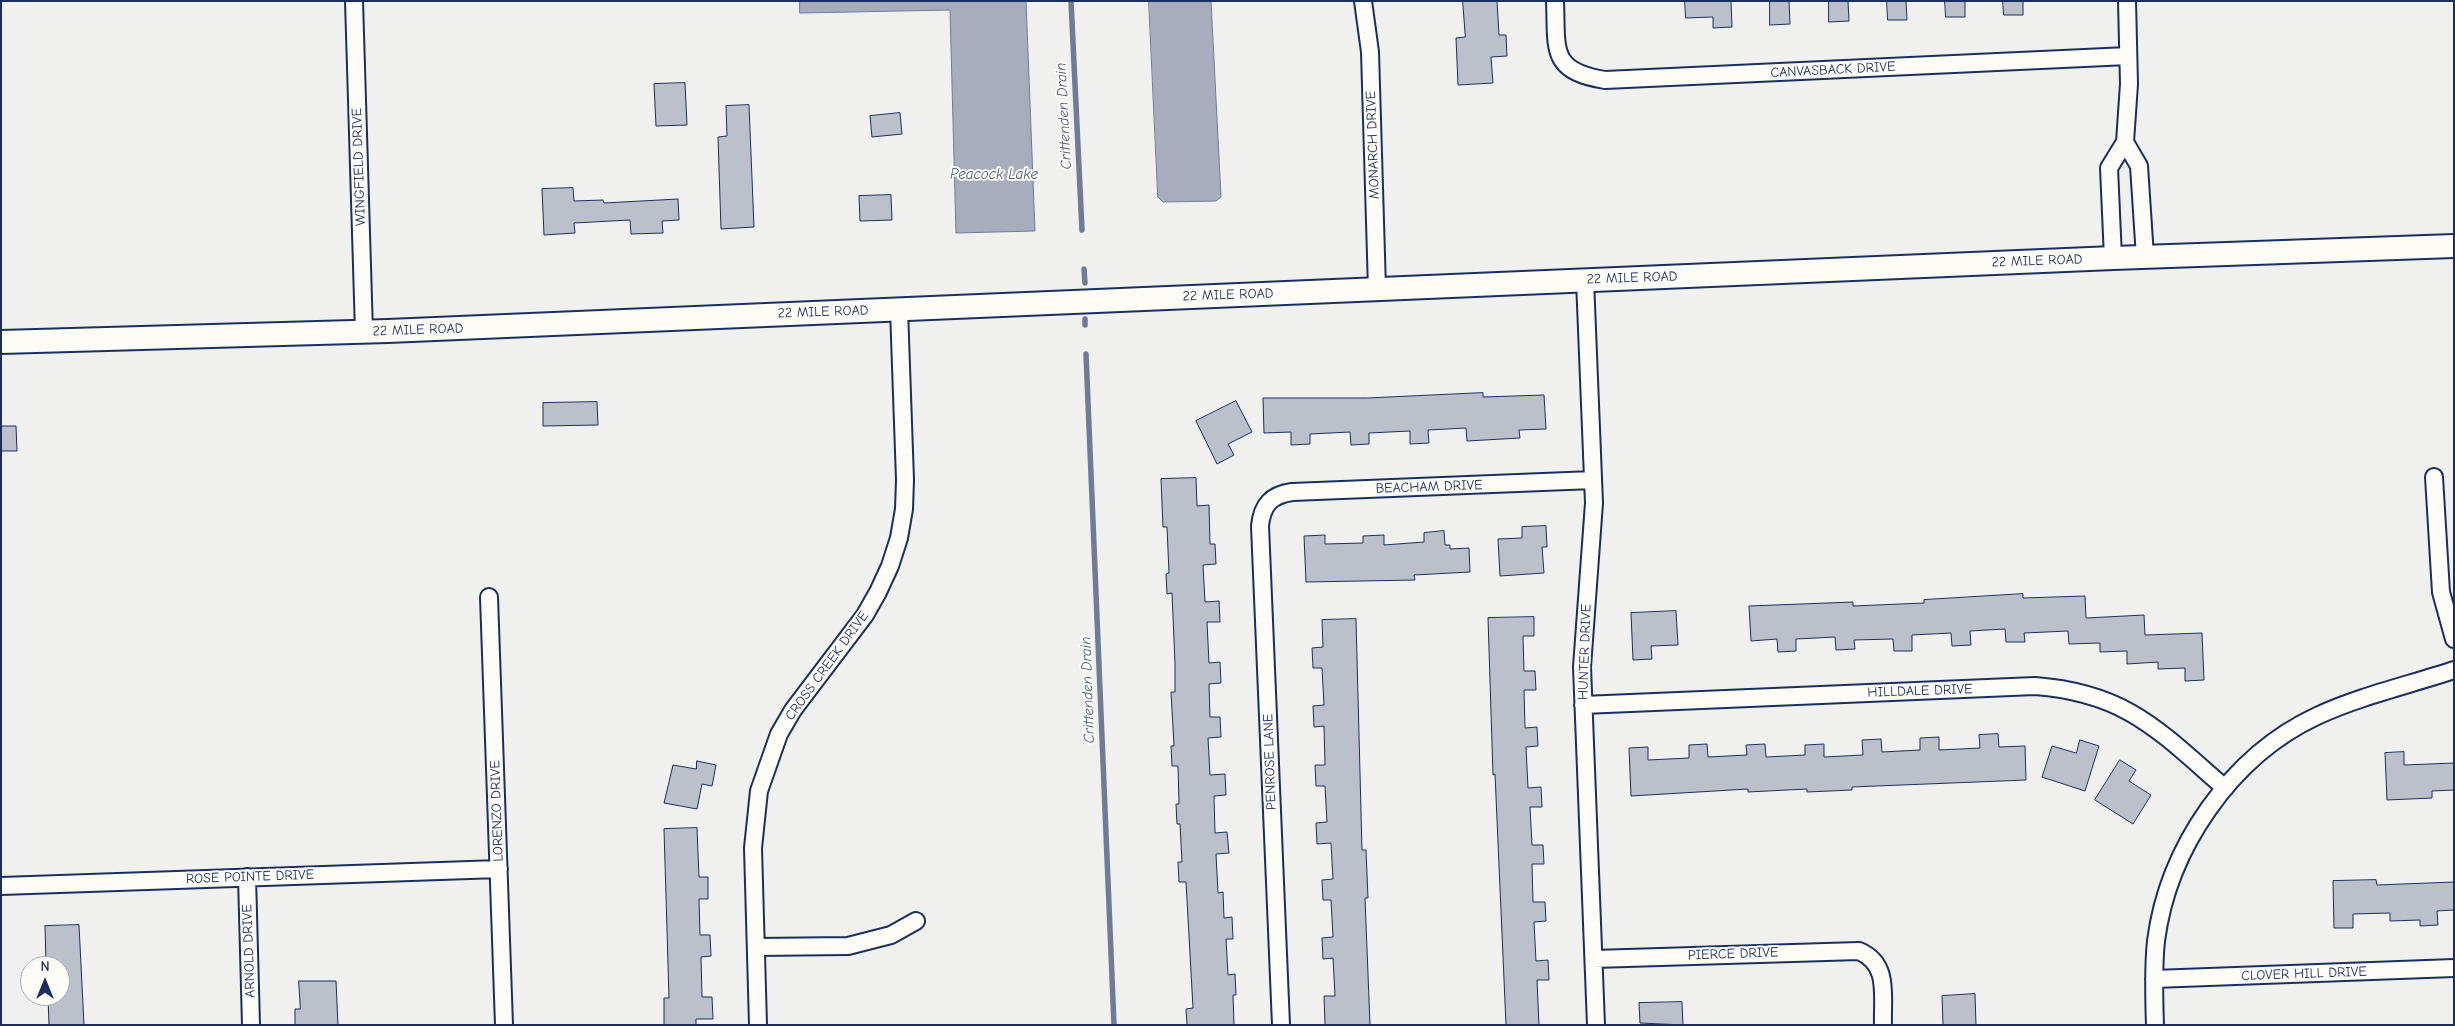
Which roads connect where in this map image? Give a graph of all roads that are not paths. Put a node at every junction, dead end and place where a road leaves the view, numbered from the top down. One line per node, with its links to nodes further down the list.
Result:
1 (354, 1): 13 (street, WINGFIELD DRIVE)
2 (1363, 1): 11 (street, MONARCH DRIVE)
3 (1555, 1): 5 (street, CANVASBACK DRIVE)
4 (2127, 1): 5 (street)
5 (2128, 56): 6 (street)
6 (2125, 142): 8 (street); 9 (street)
7 (2454, 246): 8 (street, 22 MILE ROAD)
8 (2145, 257): 9 (street, 22 MILE ROAD)
9 (2113, 258): 10 (street, 22 MILE ROAD)
10 (1585, 280): 11 (street, 22 MILE ROAD); 16 (street, HUNTER DRIVE)
11 (1377, 289): 12 (street, 22 MILE ROAD)
12 (899, 308): 13 (street, 22 MILE ROAD); 27 (street, CROSS CREEK DRIVE)
13 (364, 332): 14 (street, 22 MILE ROAD)
14 (1, 342)
15 (2434, 477): 19 (street)
16 (1593, 480): 17 (street, BEACHAM DRIVE); 21 (street, HUNTER DRIVE)
17 (1267, 501): 34 (street, PENROSE LANE)
18 (489, 597): 23 (street, LORENZO DRIVE)
19 (2454, 639)
20 (2454, 670): 22 (street)
21 (1583, 706): 22 (street, HILLDALE DRIVE); 28 (street, HUNTER DRIVE)
22 (2225, 788): 30 (street)
23 (499, 869): 24 (street, ROSE POINTE DRIVE); 32 (street, LORENZO DRIVE)
24 (247, 877): 25 (street, ROSE POINTE DRIVE); 31 (street, ARNOLD DRIVE)
25 (1, 886)
26 (916, 921): 27 (street)
27 (756, 947): 33 (street, CROSS CREEK DRIVE)
28 (1594, 958): 35 (street, HUNTER DRIVE); 36 (street, PIERCE DRIVE)
29 (2454, 968): 30 (street, CLOVER HILL DRIVE)
30 (2154, 979): 37 (street)
31 (251, 1025)
32 (504, 1025)
33 (758, 1025)
34 (1281, 1025)
35 (1596, 1025)
36 (1884, 1025)
37 (2155, 1025)

